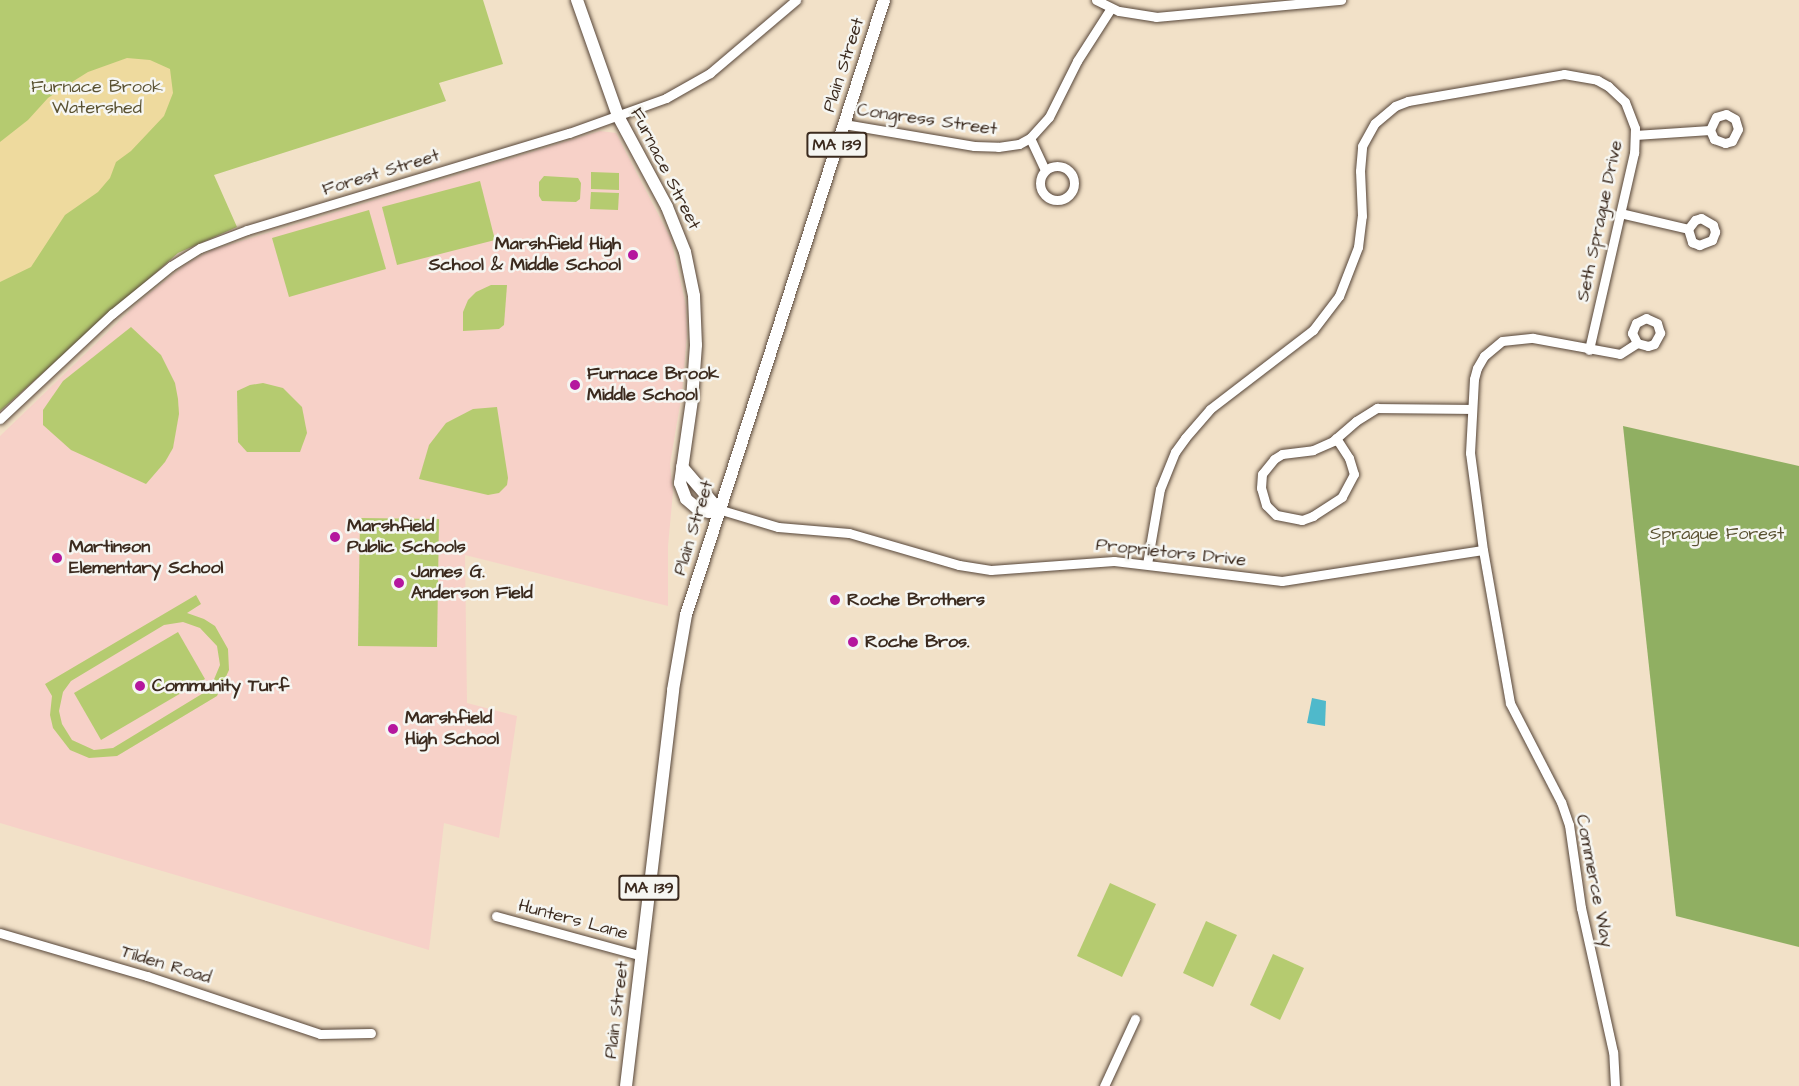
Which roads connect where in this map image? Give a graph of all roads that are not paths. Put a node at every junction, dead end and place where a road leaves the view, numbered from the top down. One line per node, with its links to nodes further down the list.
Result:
1 (577, 0): 7 (main road, Furnace Street)
2 (796, 0): 7 (street, Forest Street)
3 (884, 0): 8 (main road, Plain Street / MA 139)
4 (1096, 0): 6 (street)
5 (1341, 0): 6 (street)
6 (1111, 8): 11 (street)
7 (618, 116): 18 (street, Forest Street); 20 (main road, Furnace Street)
8 (844, 124): 11 (street, Congress Street); 21 (main road, Plain Street / MA 139)
9 (1710, 130): 10 (street)
10 (1635, 135): 13 (street, Seth Sprague Drive); 23 (street, Seth Sprague Drive)
11 (1030, 138): 12 (street)
12 (1046, 170)
13 (1620, 213): 14 (street); 16 (street, Seth Sprague Drive)
14 (1688, 229)
15 (1637, 343): 16 (street, Commerce Way)
16 (1589, 350): 17 (street, Commerce Way)
17 (1472, 409): 19 (street); 22 (street, Commerce Way)
18 (0, 419)
19 (1336, 438): 19 (street)
20 (682, 467): 21 (main road); 21 (main road, Furnace Street)
21 (718, 509): 23 (street, Proprietors Drive); 26 (main road, Plain Street / MA 139)
22 (1484, 550): 23 (street, Proprietors Drive); 31 (street, Commerce Way)
23 (1148, 564)
24 (496, 916): 26 (street, Hunters Lane)
25 (0, 933): 28 (street, Tilden Road)
26 (642, 956): 29 (main road, Plain Street / MA 139)
27 (1135, 1019): 30 (street)
28 (371, 1033)
29 (626, 1086)
30 (1104, 1086)
31 (1616, 1086)

